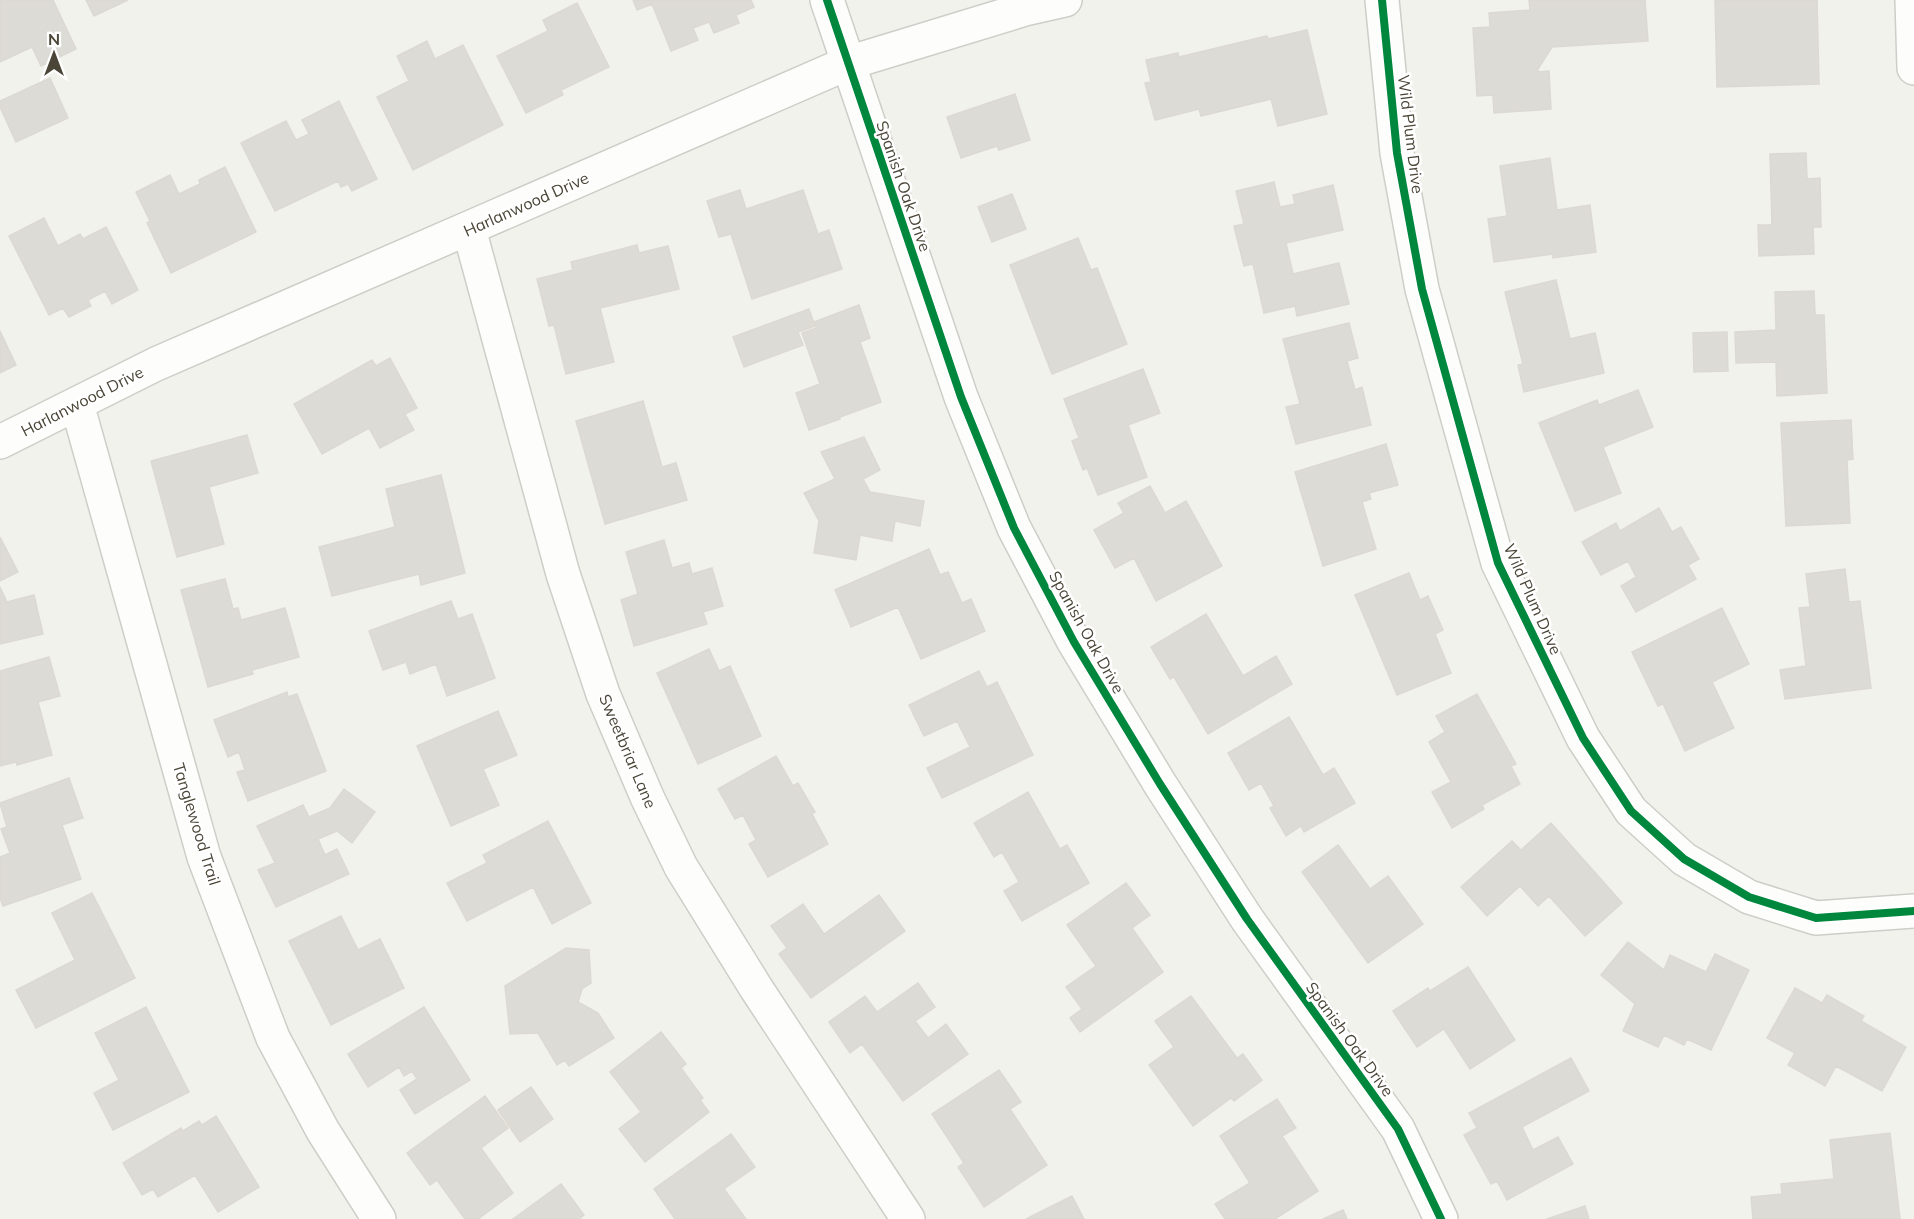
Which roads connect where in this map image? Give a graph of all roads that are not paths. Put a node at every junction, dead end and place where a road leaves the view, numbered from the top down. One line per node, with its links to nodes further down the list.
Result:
1 (827, 0): 5 (street, Spanish Oak Drive)
2 (1065, 0): 5 (street, Harlanwood Drive)
3 (1382, 0): 10 (street, Wild Plum Drive)
4 (1912, 0): 6 (street)
5 (848, 63): 7 (street, Harlanwood Drive); 13 (street, Spanish Oak Drive)
6 (1914, 68)
7 (469, 229): 8 (street, Harlanwood Drive); 12 (street, Sweetbriar Lane)
8 (77, 404): 9 (street, Harlanwood Drive); 11 (street, Tanglewood Trail)
9 (0, 442)
10 (1914, 911)
11 (379, 1219)
12 (908, 1219)
13 (1441, 1219)

